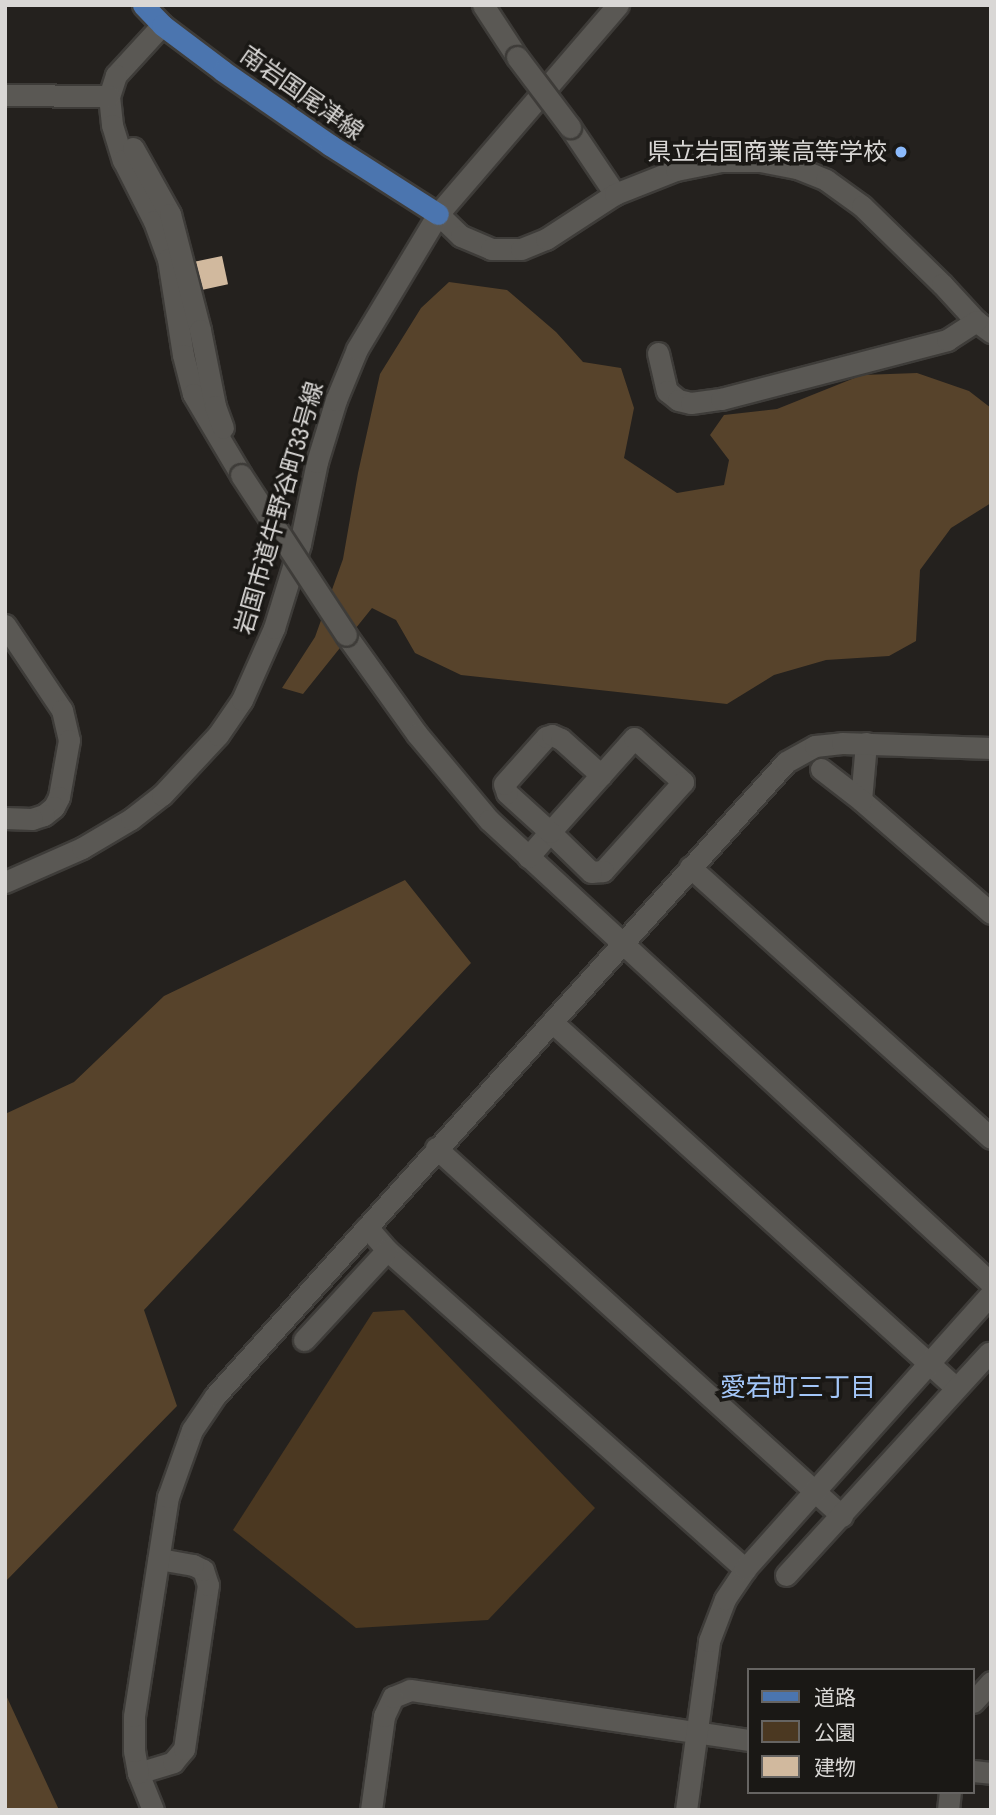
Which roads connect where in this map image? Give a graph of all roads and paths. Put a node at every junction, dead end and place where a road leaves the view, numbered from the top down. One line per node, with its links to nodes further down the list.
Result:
1 (143, 5): 4 (main road, 南岩国尾津線)
2 (483, 5): 7 (street, bridge)
3 (618, 5): 8 (street, 岩国市道牛野谷町33号線)
4 (162, 25): 6 (street); 8 (main road, 南岩国尾津線)
5 (5, 95): 6 (street)
6 (109, 96): 19 (street, bridge)
7 (615, 194): 8 (street); 9 (street)
8 (438, 214): 21 (street, 岩国市道牛野谷町33号線)
9 (983, 327): 10 (street)
10 (658, 353)
11 (5, 625): 17 (street)
12 (866, 743): 13 (street); 16 (street); 20 (street)
13 (991, 748)
14 (821, 769): 16 (street)
15 (601, 775): 18 (street); 18 (street); 18 (street)
16 (861, 800): 22 (street)
17 (5, 818)
18 (550, 832): 19 (street)
19 (528, 857): 23 (street)
20 (690, 867): 23 (street); 25 (street)
21 (5, 882)
22 (988, 906)
23 (621, 945): 24 (street); 29 (street)
24 (552, 1022): 26 (street); 33 (street)
25 (991, 1138)
26 (436, 1148): 27 (street); 35 (street)
27 (367, 1227): 28 (street); 37 (street)
28 (387, 1250): 31 (street); 38 (street)
29 (991, 1283)
30 (991, 1294): 33 (street)
31 (304, 1340)
32 (989, 1353): 34 (street)
33 (930, 1364): 34 (street); 35 (street)
34 (955, 1387): 36 (street)
35 (814, 1493): 36 (street); 38 (street)
36 (842, 1516): 39 (street)
37 (159, 1559): 44 (street); 44 (street)
38 (745, 1569): 42 (street)
39 (786, 1576)
40 (991, 1682): 41 (street)
41 (975, 1700)
42 (698, 1733): 43 (street); 46 (street); 47 (street)
43 (748, 1740)
44 (138, 1773): 45 (street)
45 (153, 1810)
46 (371, 1810)
47 (686, 1810)

